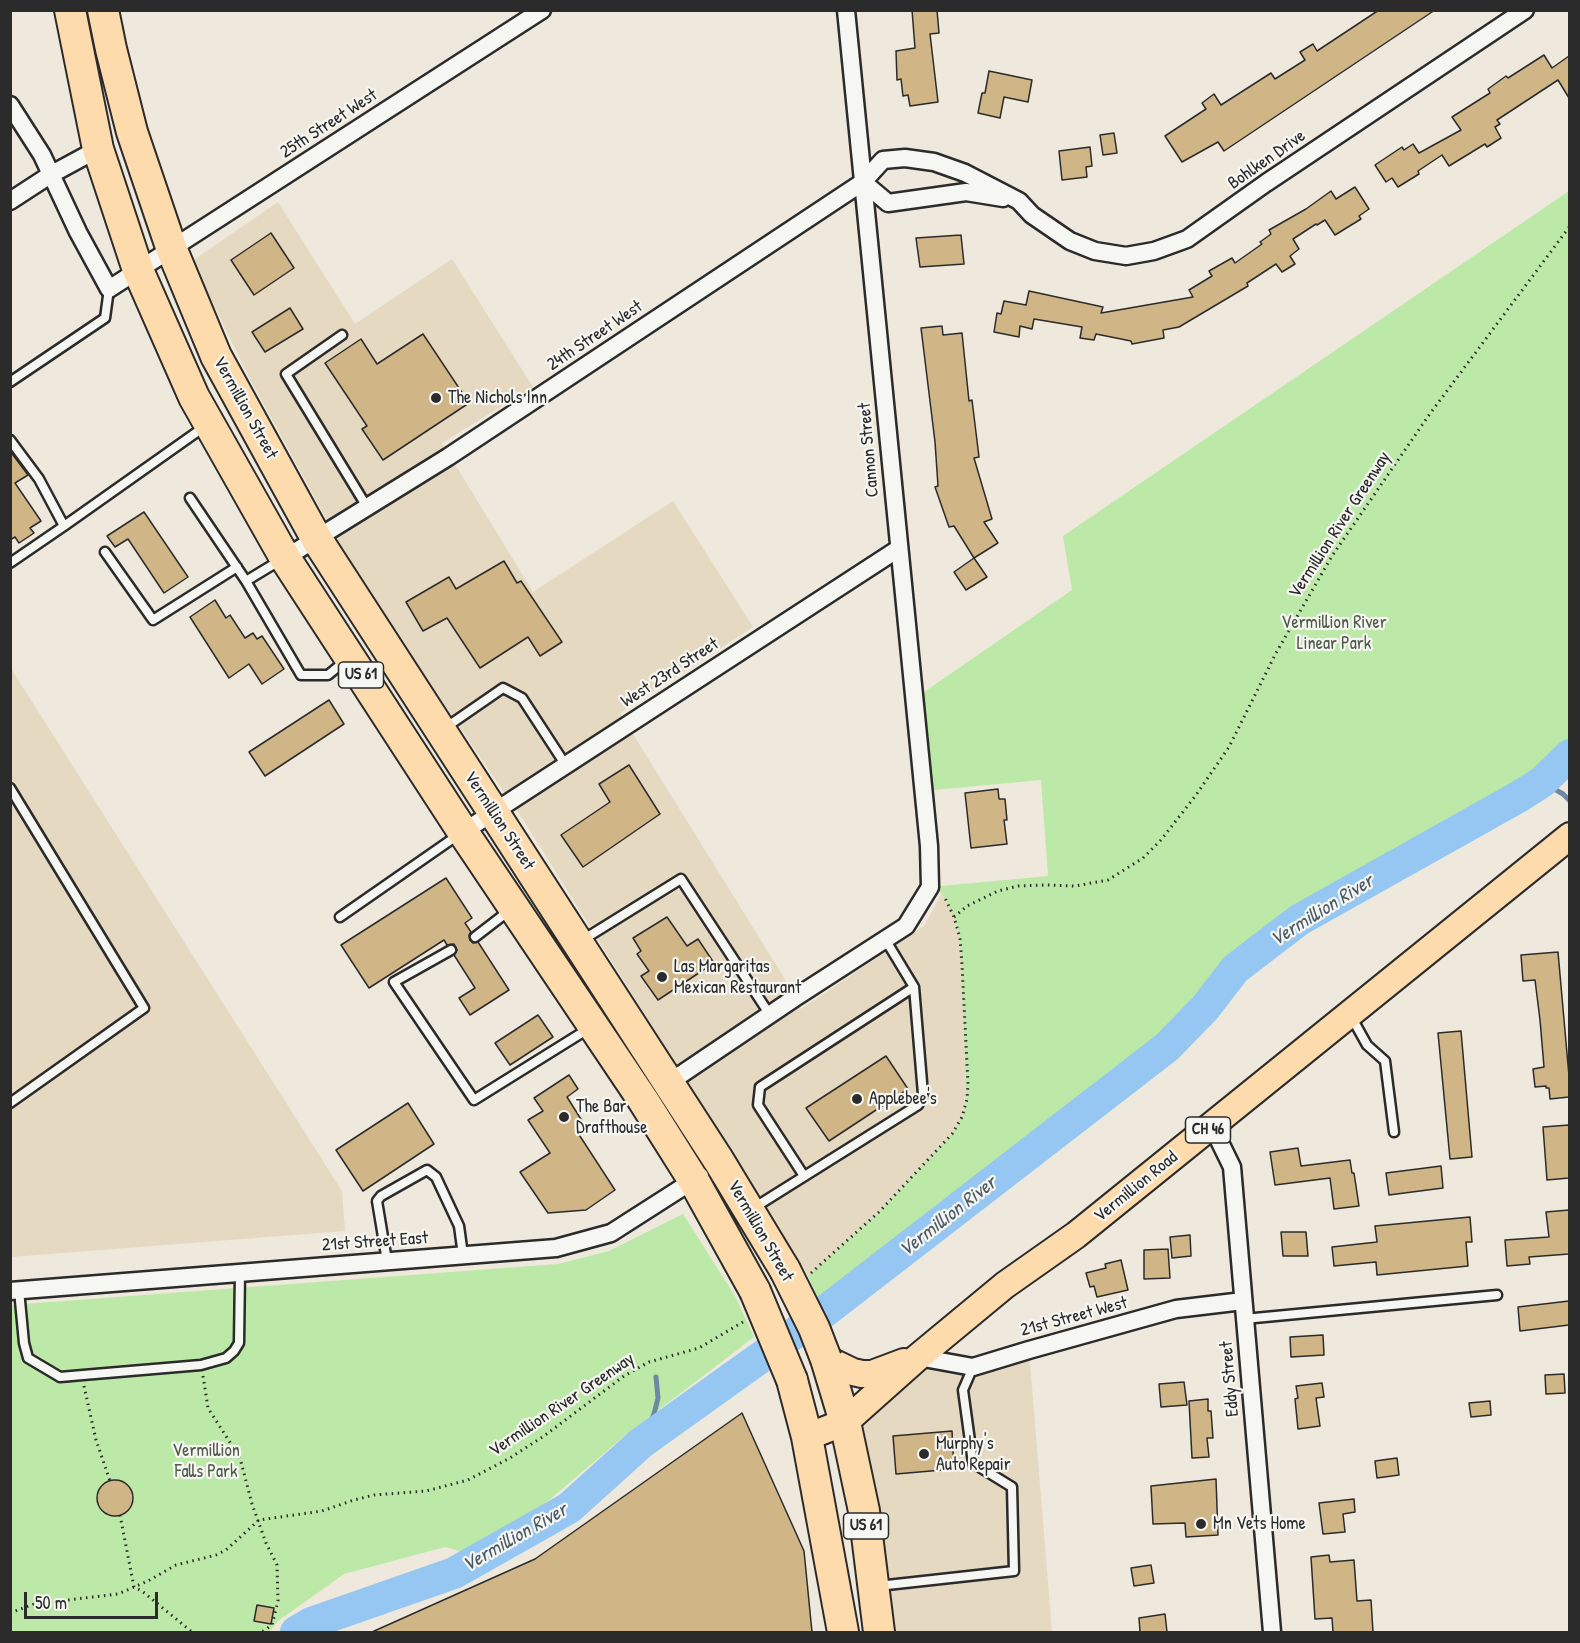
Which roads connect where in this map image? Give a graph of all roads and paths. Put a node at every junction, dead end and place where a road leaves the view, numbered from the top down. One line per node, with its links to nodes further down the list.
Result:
1 (70, 10): 7 (highway, Vermillion Street / US 61)
2 (103, 10): 13 (highway, Vermillion Street / US 61)
3 (542, 10): 13 (street, 25th Street West)
4 (846, 10): 9 (street, Cannon Street)
5 (1525, 10): 11 (street, Bohlken Drive)
6 (10, 105): 8 (street)
7 (98, 149): 8 (street); 14 (highway, Vermillion Street / US 61)
8 (50, 175): 10 (street); 15 (street)
9 (863, 182): 11 (street); 11 (street, Bohlken Drive); 21 (street, 24th Street West); 24 (street, Cannon Street)
10 (10, 201)
11 (1019, 201)
12 (1569, 226): 59 (path, Vermillion River Greenway)
13 (172, 250): 14 (street, 25th Street West); 23 (highway, Vermillion Street / US 61)
14 (138, 270): 15 (street, 25th Street West); 18 (highway, Vermillion Street / US 61)
15 (109, 290): 17 (lane)
16 (342, 335): 21 (lane)
17 (10, 382)
18 (209, 423): 22 (lane); 26 (highway, Vermillion Street / US 61)
19 (10, 440): 22 (lane)
20 (190, 498): 28 (lane)
21 (367, 507): 23 (street, 24th Street West)
22 (64, 526): 27 (lane)
23 (316, 538): 26 (street, 24th Street West); 31 (highway, Vermillion Street / US 61)
24 (898, 549): 32 (street, West 23rd Street); 40 (street, Cannon Street)
25 (105, 552): 28 (lane)
26 (285, 558): 29 (lane); 30 (highway, Vermillion Street / US 61)
27 (10, 563)
28 (237, 567): 29 (lane)
29 (246, 581): 30 (lane)
30 (350, 657): 35 (highway, Vermillion Street / US 61)
31 (440, 731): 32 (lane); 34 (highway, Vermillion Street / US 61)
32 (565, 764): 34 (street, West 23rd Street)
33 (10, 788): 49 (lane)
34 (492, 812): 35 (street, West 23rd Street); 41 (highway, Vermillion Street / US 61)
35 (463, 832): 37 (highway, Vermillion Street / US 61); 38 (lane)
36 (1569, 836): 45 (main road, Vermillion Road / CH 46)
37 (514, 907): 39 (lane); 46 (highway, Vermillion Street / US 61)
38 (340, 917)
39 (475, 937)
40 (885, 939): 43 (lane); 44 (street)
41 (578, 943): 44 (lane); 47 (highway, Vermillion Street / US 61)
42 (451, 950): 46 (lane)
43 (914, 987): 53 (lane); 53 (lane)
44 (770, 1015): 47 (street)
45 (1350, 1015): 50 (main road, Vermillion Road / CH 46); 51 (lane)
46 (593, 1026): 48 (highway, Vermillion Street / US 61)
47 (669, 1083): 48 (street); 52 (highway, Vermillion Street / US 61)
48 (643, 1100): 54 (highway, Vermillion Street / US 61)
49 (10, 1103)
50 (1212, 1126): 62 (street, Eddy Street); 65 (main road, Vermillion Road / CH 46)
51 (1394, 1132)
52 (719, 1161): 54 (street, 21st Street East); 55 (highway, Vermillion Street / US 61)
53 (804, 1176): 55 (lane)
54 (694, 1180): 56 (street, 21st Street East); 63 (highway, Vermillion Street / US 61)
55 (749, 1210): 59 (highway, Vermillion Street / US 61)
56 (463, 1255): 57 (street, 21st Street East); 57 (lane)
57 (387, 1261): 58 (street, 21st Street East)
58 (240, 1272): 60 (street, 21st Street East); 67 (lane)
59 (796, 1273): 66 (highway, Vermillion Street / US 61, bridge)
60 (15, 1290): 69 (lane)
61 (1497, 1295): 64 (lane)
62 (1242, 1301): 64 (street, Eddy Street); 68 (street, 21st Street West)
63 (751, 1305): 71 (highway, Vermillion Street / US 61, bridge); 74 (path, Vermillion River Greenway)
64 (1245, 1319): 82 (street, Eddy Street)
65 (918, 1357): 66 (main road); 68 (street, 21st Street West); 70 (main road, Vermillion Road / CH 46)
66 (826, 1359): 70 (highway, Vermillion Street / US 61)
67 (201, 1365): 69 (lane); 74 (path)
68 (973, 1367): 76 (lane)
69 (83, 1375): 72 (path)
70 (845, 1422): 71 (main road, Vermillion Road / CH 46); 76 (highway, Vermillion Street / US 61)
71 (807, 1437): 80 (highway, Vermillion Street / US 61)
72 (110, 1481)
73 (120, 1515): 75 (path)
74 (259, 1520): 75 (path); 79 (path)
75 (134, 1587): 77 (path); 78 (path)
76 (874, 1587): 81 (highway, Vermillion Street / US 61)
77 (10, 1613)
78 (192, 1632)
79 (262, 1632)
80 (843, 1632)
81 (879, 1632)
82 (1272, 1632)

